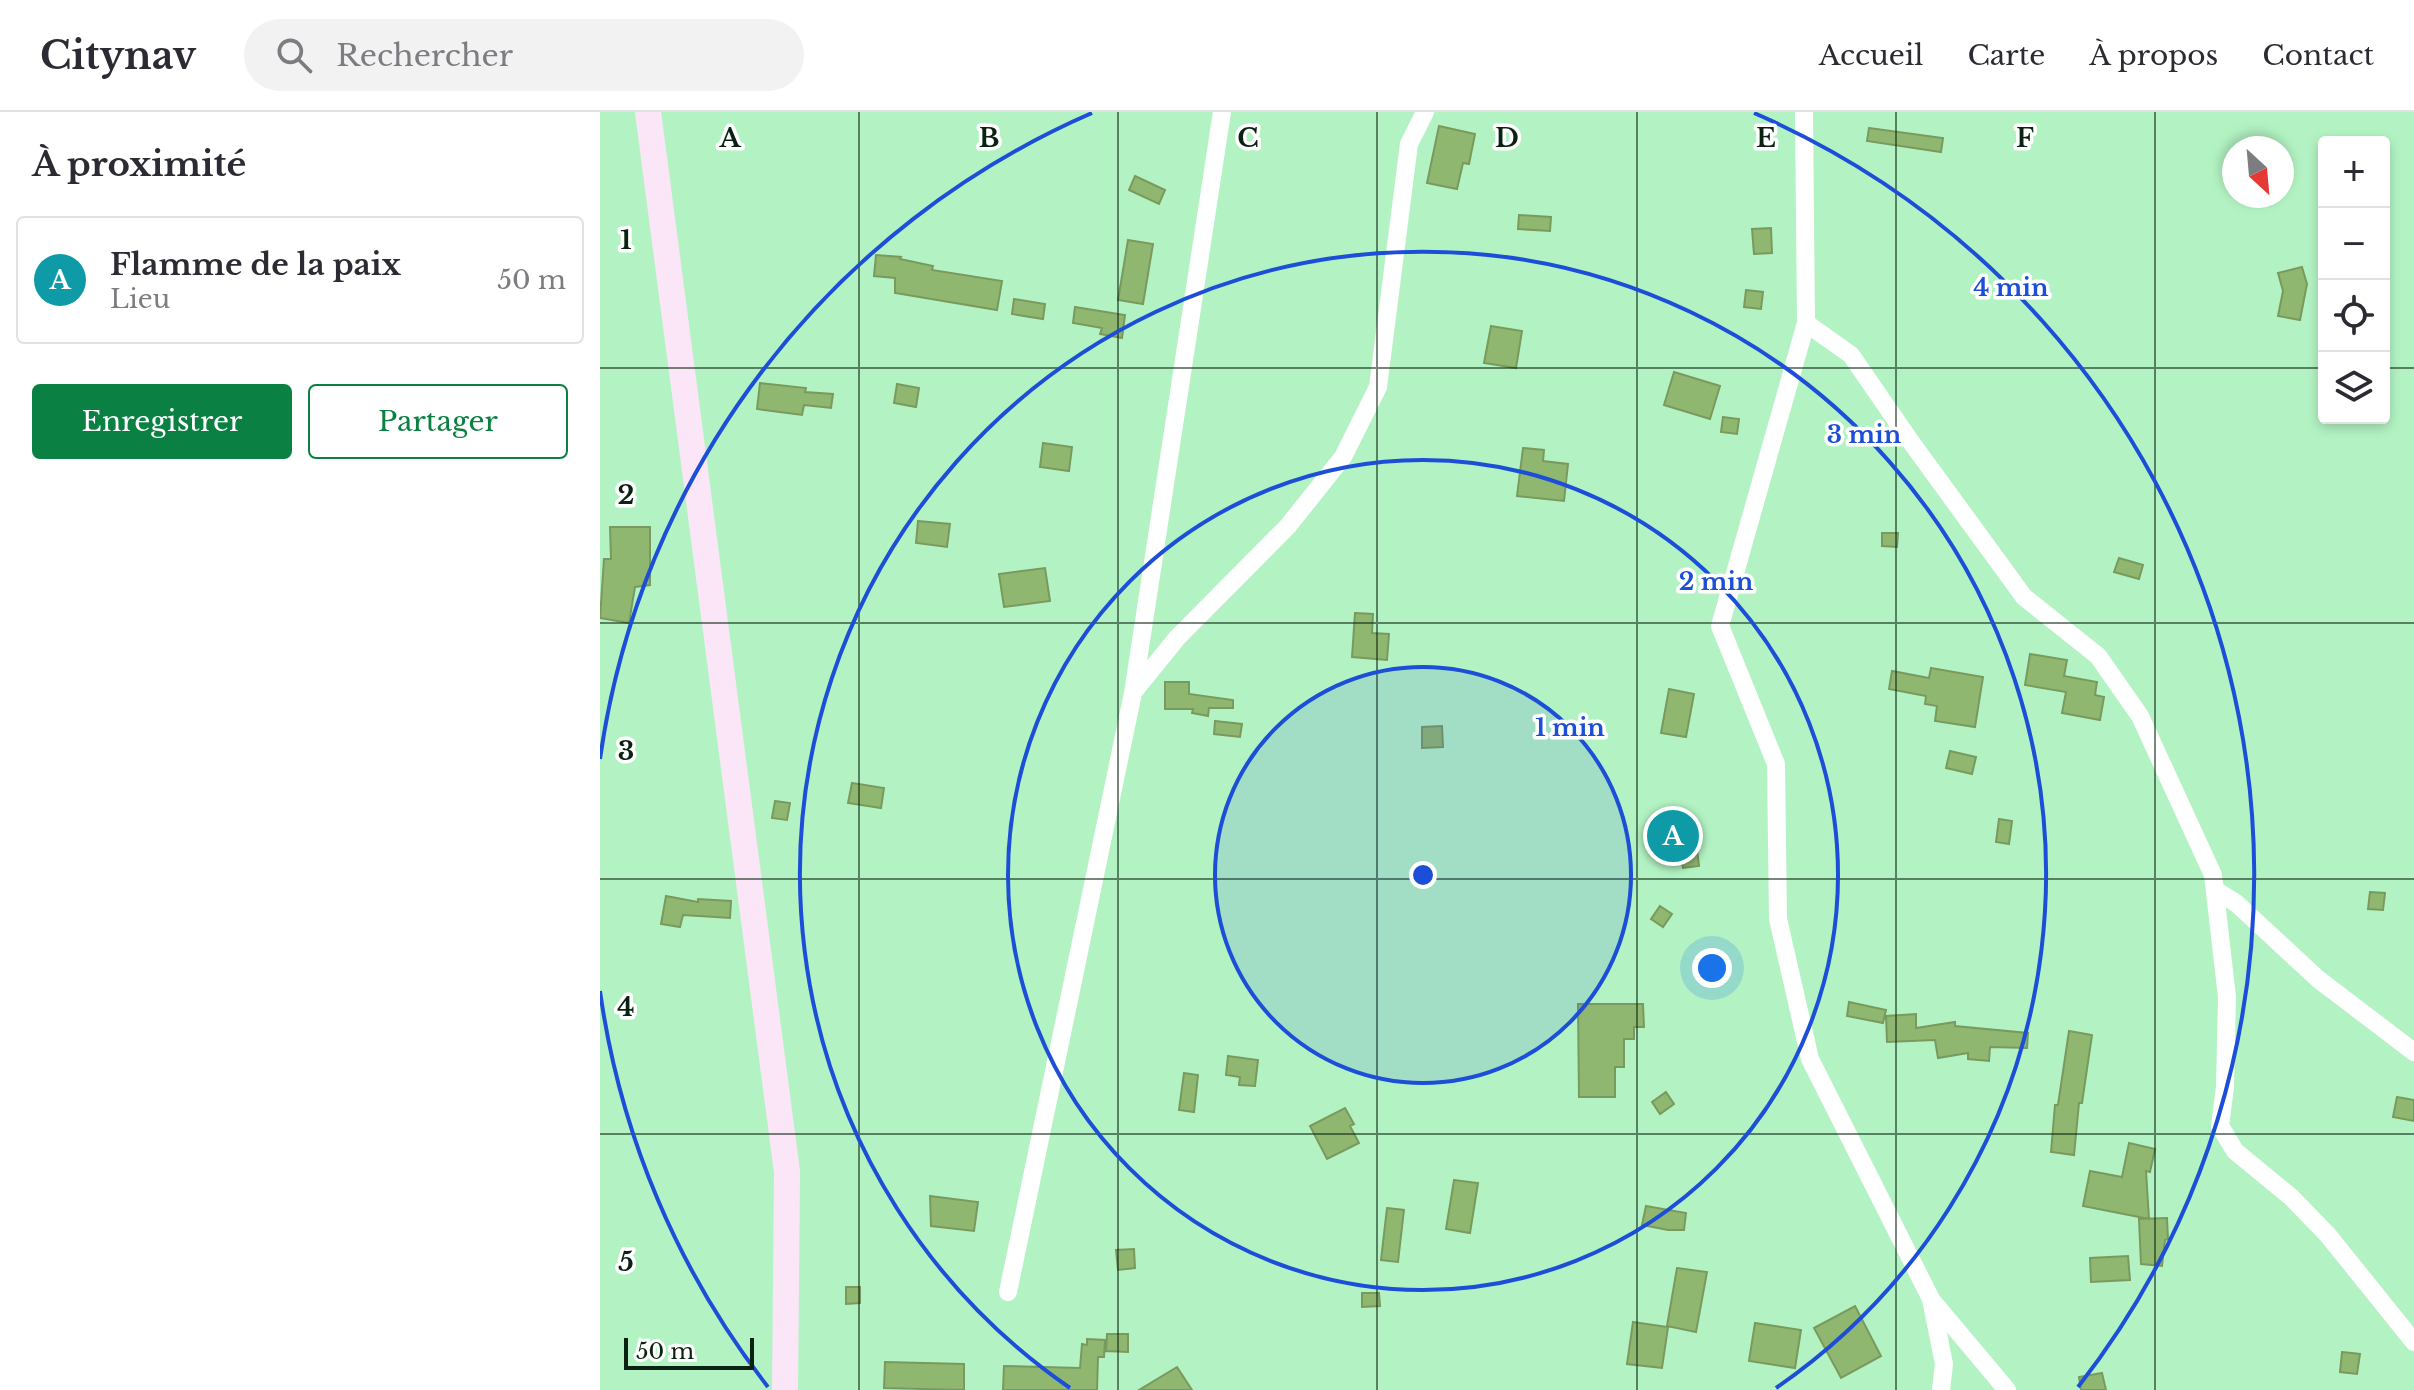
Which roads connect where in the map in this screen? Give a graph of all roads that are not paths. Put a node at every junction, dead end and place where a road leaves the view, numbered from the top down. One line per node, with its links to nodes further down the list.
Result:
1 (648, 112): 12 (main road)
2 (1222, 112): 6 (street)
3 (1425, 112): 6 (street)
4 (1804, 112): 5 (street)
5 (1806, 323): 7 (street); 10 (street)
6 (1133, 693): 9 (street)
7 (2215, 890): 8 (street); 11 (street)
8 (2414, 1052)
9 (1008, 1292)
10 (1931, 1299): 13 (street); 14 (street)
11 (2414, 1342)
12 (785, 1390)
13 (1941, 1390)
14 (2007, 1390)

